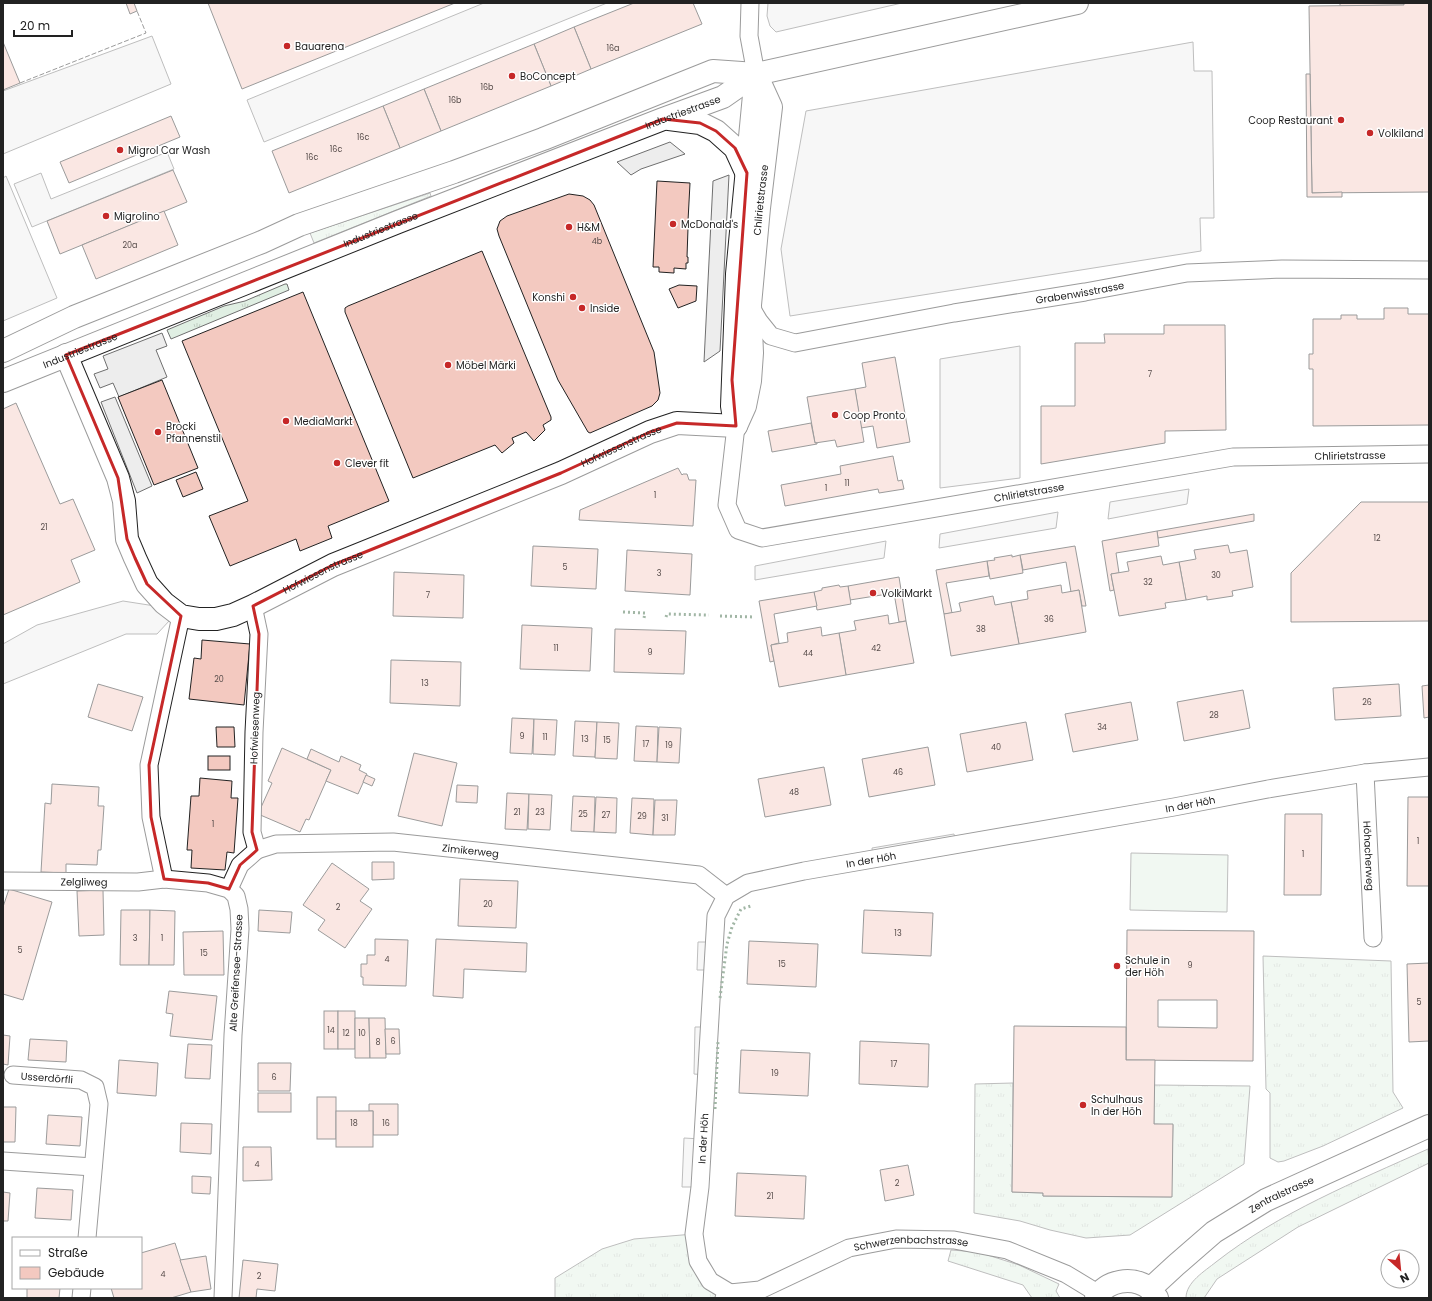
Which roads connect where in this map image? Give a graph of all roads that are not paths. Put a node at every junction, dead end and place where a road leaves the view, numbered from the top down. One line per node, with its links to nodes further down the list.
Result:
1 (750, 3): 3 (street)
2 (1077, 3): 3 (main road, Industriestrasse)
3 (756, 74): 4 (main road, Industriestrasse); 5 (main road, Chlirietstrasse); 7 (main road, Chlirietstrasse); 8 (main road, Industriestrasse)
4 (663, 119): 5 (main road, Chlirietstrasse); 9 (main road, Industriestrasse)
5 (747, 173): 11 (main road, Chlirietstrasse)
6 (1429, 270): 7 (street, Grabenwisstrasse)
7 (750, 305): 11 (main road, Chlirietstrasse)
8 (3, 351)
9 (66, 355): 10 (main road, Industriestrasse); 14 (main road, Hofwiesenstrasse)
10 (3, 381)
11 (736, 426): 12 (street, Chlirietstrasse); 13 (main road, Hofwiesenstrasse)
12 (1429, 454)
13 (253, 606): 14 (main road, Hofwiesenstrasse); 17 (street, Hofwiesenweg)
14 (181, 616): 18 (street)
15 (1429, 767): 16 (street, In der Höh)
16 (1365, 773): 21 (street, In der Höh); 22 (street, Höhacherweg)
17 (257, 850): 20 (street, Zimikerweg); 21 (street, Zimikerweg)
18 (164, 879): 19 (street, Zelgliweg); 20 (street)
19 (3, 881)
20 (230, 888): 31 (street, Alte Greifensee-Strasse)
21 (726, 896): 29 (street, In der Höh)
22 (1373, 938)
23 (13, 1075): 26 (street, Usserdörfli)
24 (1429, 1126): 28 (main road, Zentralstrasse)
25 (3, 1161): 26 (street)
26 (93, 1167): 27 (street, Usserdörfli)
27 (87, 1237)
28 (1153, 1294): 30 (main road)
29 (727, 1295): 30 (street, Schwerzenbachstrasse)
30 (1098, 1296)
31 (223, 1298)

